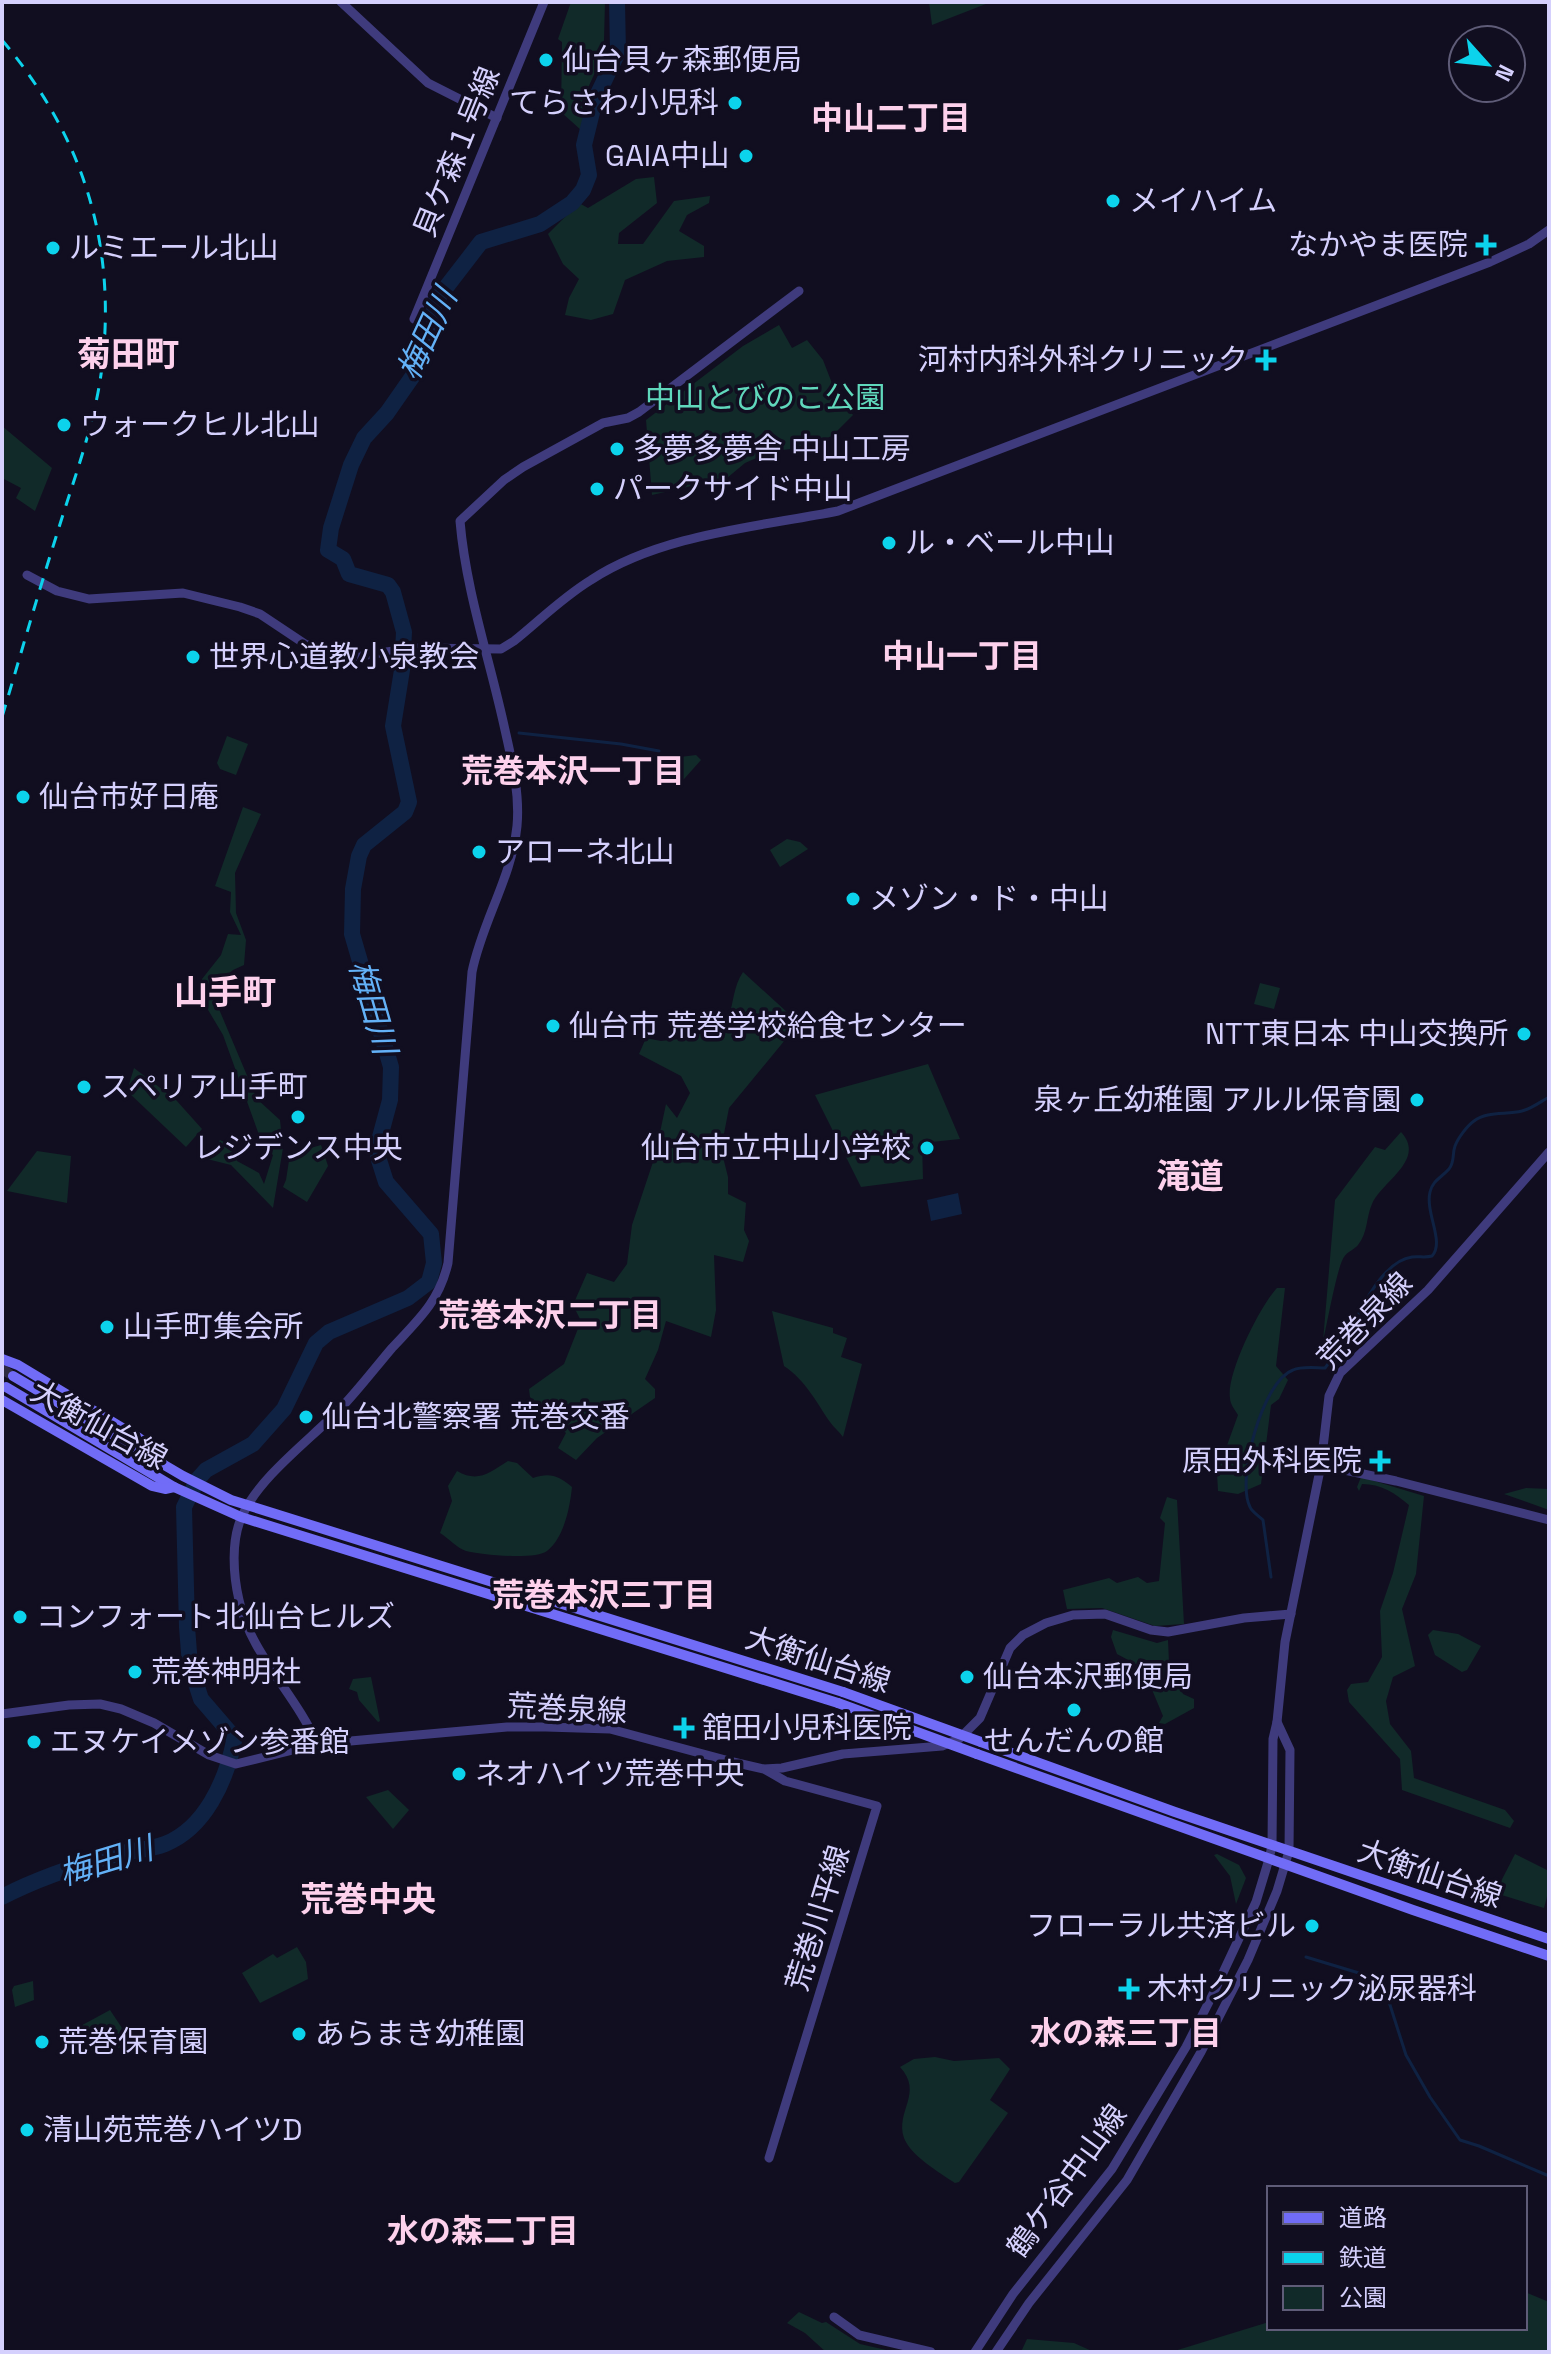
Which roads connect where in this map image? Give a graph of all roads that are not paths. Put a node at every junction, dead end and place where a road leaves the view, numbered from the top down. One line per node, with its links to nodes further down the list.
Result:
1 (341, 2): 3 (street)
2 (544, 2): 3 (street, 貝ケ森１号線)
3 (497, 118): 6 (street, 貝ケ森１号線)
4 (1549, 230): 8 (street)
5 (799, 291): 8 (street)
6 (414, 319)
7 (27, 575): 8 (street)
8 (486, 649): 16 (street)
9 (1549, 1152): 14 (street, 荒巻泉線)
10 (2, 1359): 13 (main road, 大衡仙台線)
11 (13, 1376): 13 (main road, 大衡仙台線)
12 (3, 1394): 15 (main road, 大衡仙台線); 15 (main road, 大衡仙台線)
13 (162, 1463): 16 (main road, 大衡仙台線)
14 (1321, 1465): 18 (street); 19 (street, 荒巻泉線)
15 (179, 1489): 17 (main road, 大衡仙台線)
16 (247, 1506): 17 (street); 24 (main road, 大衡仙台線, bridge)
17 (241, 1517): 22 (street); 26 (main road, 大衡仙台線, bridge)
18 (1549, 1520)
19 (1291, 1614): 21 (street, 鶴ケ谷中山線); 23 (street, 荒巻泉線)
20 (2, 1714): 22 (street, 荒巻泉線)
21 (1277, 1722): 24 (street, 鶴ケ谷中山線); 25 (street)
22 (317, 1744): 23 (street, 荒巻泉線)
23 (764, 1769): 30 (street, 荒巻川平線)
24 (1272, 1846): 25 (main road, 大衡仙台線); 26 (street, 鶴ケ谷中山線)
25 (1289, 1851): 27 (street); 28 (main road, 大衡仙台線)
26 (1269, 1859): 27 (main road, 大衡仙台線); 33 (street, 鶴ケ谷中山線)
27 (1286, 1865): 29 (main road, 大衡仙台線); 34 (street)
28 (1549, 1939)
29 (1549, 1956)
30 (769, 2158)
31 (834, 2317): 32 (street)
32 (931, 2352)
33 (975, 2352)
34 (996, 2352)

